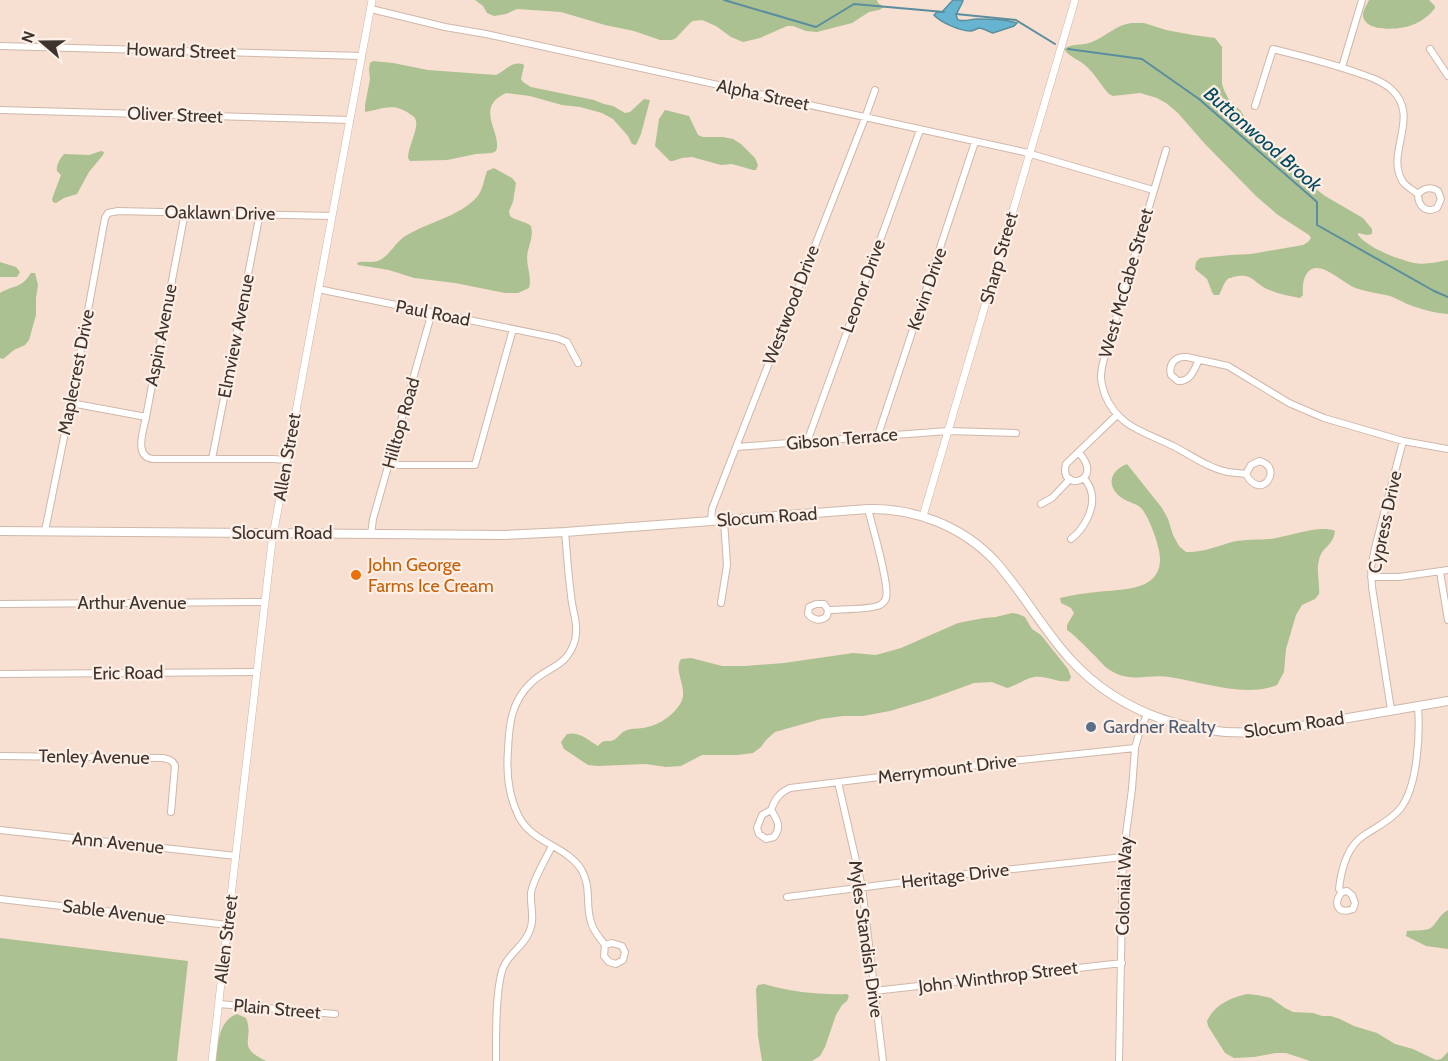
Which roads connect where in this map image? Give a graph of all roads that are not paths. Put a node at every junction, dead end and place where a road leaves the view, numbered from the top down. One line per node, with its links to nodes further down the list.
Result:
1 (372, 0): 4 (street, Allen Street)
2 (1075, 0): 18 (street, Sharp Street)
3 (1362, 0): 8 (street)
4 (371, 9): 7 (street, Allen Street); 13 (street, Alpha Street)
5 (0, 46): 7 (street, Howard Street)
6 (1430, 49): 9 (street)
7 (362, 56): 14 (street, Allen Street)
8 (1342, 68): 11 (street); 20 (street)
9 (1448, 76)
10 (875, 90): 13 (street, Westwood Drive)
11 (1255, 106)
12 (0, 110): 14 (street, Oliver Street)
13 (865, 118): 15 (street, Alpha Street); 38 (street, Westwood Drive)
14 (350, 120): 24 (street, Allen Street)
15 (920, 130): 16 (street, Alpha Street); 37 (street, Leonor Drive)
16 (975, 141): 18 (street, Alpha Street); 35 (street, Kevin Drive)
17 (1166, 150): 19 (street, West McCabe Street)
18 (1029, 154): 19 (street, Alpha Street); 33 (street, Sharp Street)
19 (1153, 189): 31 (street, West McCabe Street)
20 (1418, 194)
21 (185, 212): 22 (street, Oaklawn Drive); 23 (street, Oaklawn Drive); 32 (street, Aspin Avenue)
22 (108, 213): 30 (street, Maplecrest Drive)
23 (260, 213): 24 (street, Oaklawn Drive); 41 (street, Elmview Avenue)
24 (332, 216): 25 (street, Allen Street)
25 (318, 289): 26 (street, Paul Road); 42 (street, Allen Street)
26 (432, 312): 27 (street, Paul Road); 43 (street, Hilltop Road)
27 (513, 329): 29 (street, Paul Road); 43 (street)
28 (1199, 360): 28 (street); 36 (street)
29 (578, 363)
30 (71, 403): 32 (street); 53 (street, Maplecrest Drive)
31 (1117, 415): 40 (street); 44 (street, West McCabe Street)
32 (146, 417): 41 (street, Aspin Avenue)
33 (948, 431): 34 (street, Gibson Terrace); 35 (street, Gibson Terrace); 49 (street, Sharp Street)
34 (1016, 433)
35 (878, 435): 37 (street, Gibson Terrace)
36 (1403, 441): 39 (street); 60 (street, Cypress Drive)
37 (807, 442): 38 (street, Gibson Terrace)
38 (736, 447): 51 (street, Westwood Drive)
39 (1448, 449)
40 (1079, 453): 45 (street); 46 (street)
41 (212, 459): 42 (street)
42 (286, 460): 55 (street, Allen Street)
43 (389, 465): 56 (street, Hilltop Road)
44 (1246, 474)
45 (1084, 478): 46 (street); 57 (street)
46 (1070, 479): 47 (street)
47 (1041, 504)
48 (868, 509): 49 (main road, Slocum Road); 50 (main road, Slocum Road); 64 (street)
49 (922, 516): 71 (main road, Slocum Road)
50 (724, 520): 51 (main road, Slocum Road); 62 (street)
51 (711, 521): 54 (main road, Slocum Road)
52 (0, 531): 53 (main road, Slocum Road)
53 (45, 531): 55 (main road, Slocum Road)
54 (565, 532): 56 (main road, Slocum Road); 78 (street)
55 (273, 533): 56 (main road, Slocum Road); 61 (street, Allen Street)
56 (371, 534)
57 (1071, 539)
58 (1448, 570): 59 (street)
59 (1440, 572): 60 (street); 65 (street)
60 (1371, 577): 70 (street, Cypress Drive)
61 (264, 602): 63 (street, Arthur Avenue); 66 (street, Allen Street)
62 (721, 603)
63 (0, 604)
64 (828, 610)
65 (1448, 620)
66 (256, 672): 67 (street, Eric Road); 79 (street, Allen Street)
67 (0, 674)
68 (1448, 701): 69 (main road, Slocum Road)
69 (1418, 706): 70 (main road, Slocum Road); 82 (street)
70 (1391, 710): 71 (main road, Slocum Road)
71 (1147, 714): 72 (street, Colonial Way)
72 (1135, 748): 74 (street, Merrymount Drive); 80 (street, Colonial Way)
73 (0, 756): 76 (street, Tenley Avenue)
74 (838, 782): 75 (street, Merrymount Drive); 81 (street, Myles Standish Drive)
75 (771, 810): 75 (street, Merrymount Drive)
76 (171, 812)
77 (0, 830): 79 (street, Ann Avenue)
78 (552, 846): 86 (street); 92 (street)
79 (236, 856): 85 (street, Allen Street)
80 (1123, 857): 81 (street, Heritage Drive); 87 (street, Colonial Way)
81 (862, 887): 83 (street, Heritage Drive); 88 (street, Myles Standish Drive)
82 (1342, 892)
83 (787, 897)
84 (0, 899): 85 (street, Sable Avenue)
85 (228, 925): 89 (street, Allen Street)
86 (605, 945)
87 (1122, 963): 88 (street, John Winthrop Street); 94 (street, Colonial Way)
88 (874, 991): 93 (street, Myles Standish Drive)
89 (219, 1004): 90 (street, Plain Street); 91 (street, Allen Street)
90 (335, 1014)
91 (212, 1061)
92 (496, 1061)
93 (883, 1061)
94 (1119, 1061)

